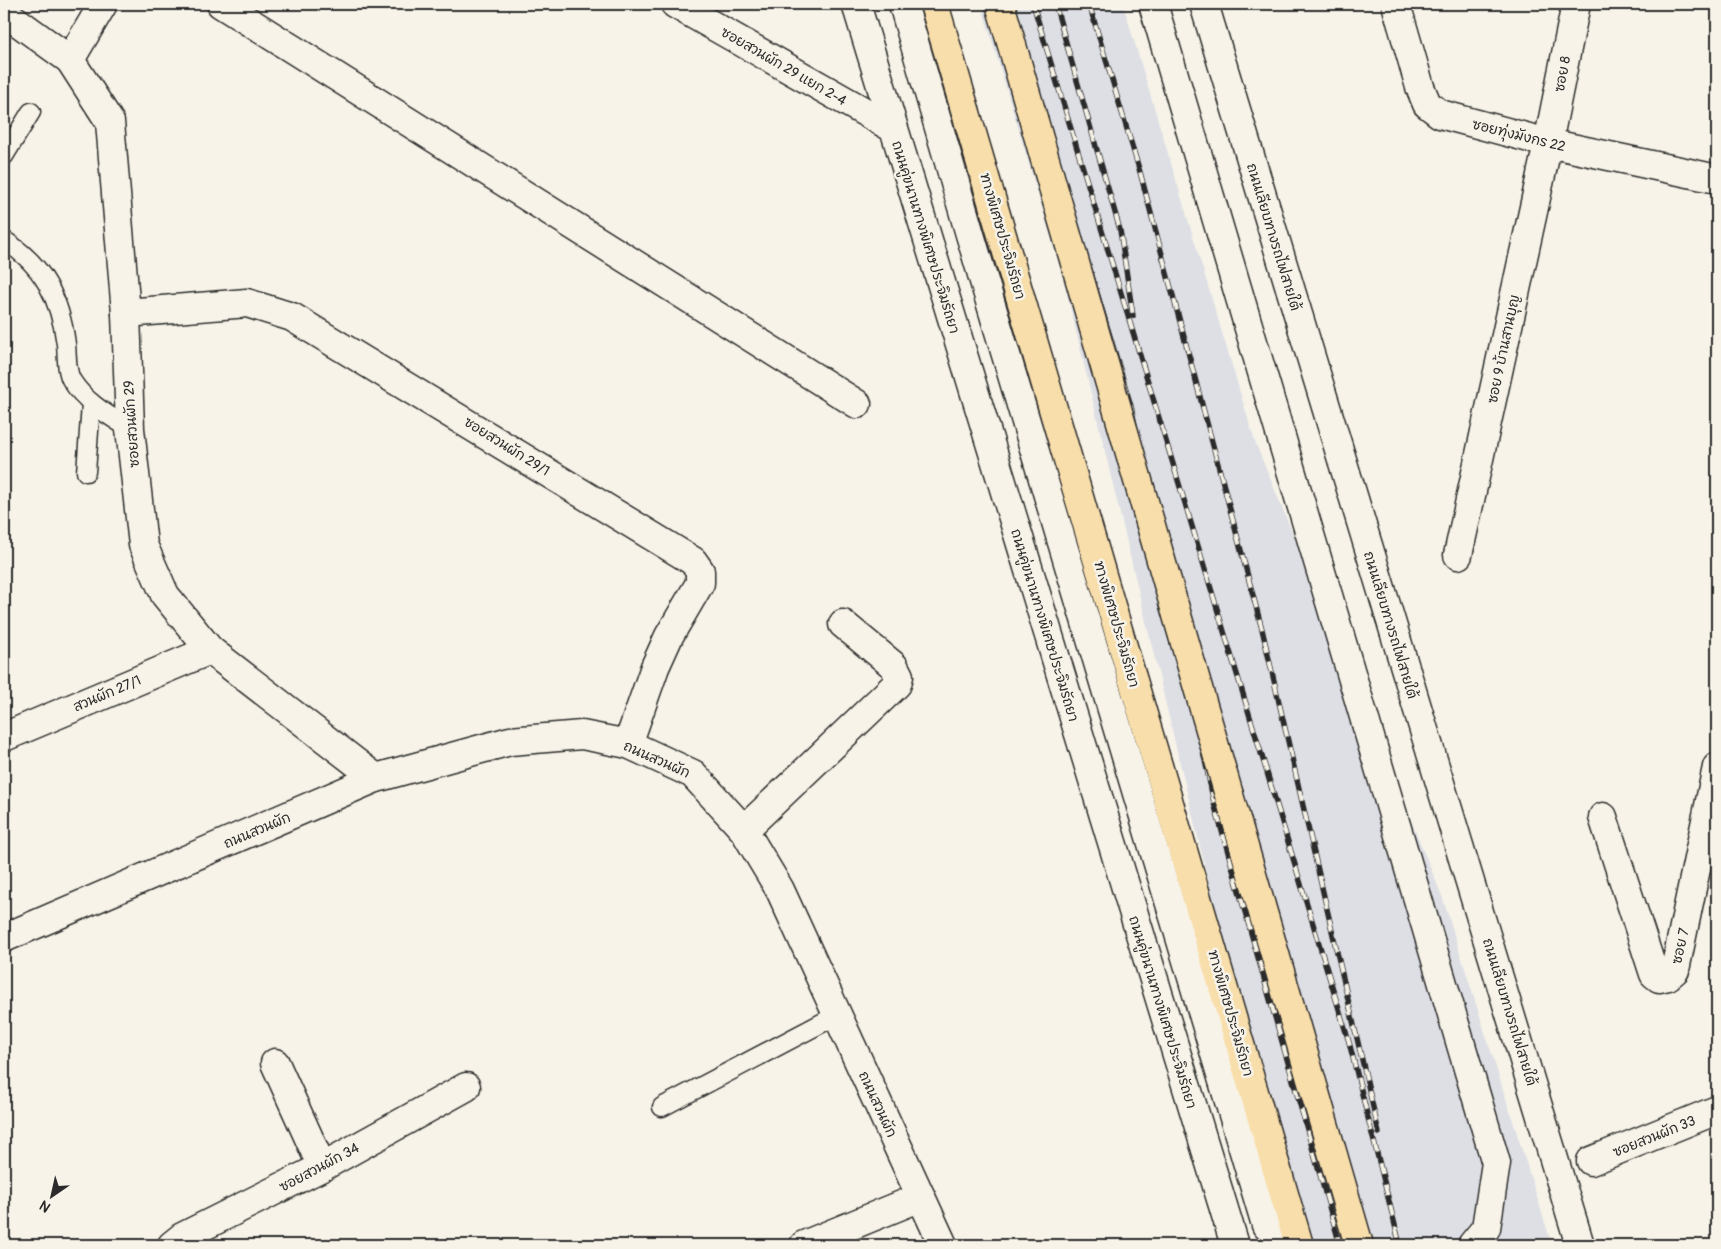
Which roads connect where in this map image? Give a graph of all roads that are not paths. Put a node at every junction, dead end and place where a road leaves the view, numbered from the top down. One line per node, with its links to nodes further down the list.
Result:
1 (103, 4): 13 (street)
2 (221, 4): 22 (street)
3 (674, 4): 15 (street, ซอยสวนผัก 29 แยก 2-4)
4 (856, 4): 15 (street, ถนนคู่ขนานทางพิเศษประจิมรัถยา)
5 (903, 4): 47 (street)
6 (934, 4): 48 (highway, ทางพิเศษประจิมรัถยา)
7 (1000, 4): 49 (highway, bridge)
8 (1153, 4): 50 (street)
9 (1204, 4): 51 (street, ถนนเลียบทางรถไฟสายใต้)
10 (1396, 4): 16 (street, ซอยทุ่งมังกร 22)
11 (1576, 4): 16 (street, ซอย 8)
12 (4, 12): 13 (street, ซอยสวนผัก 29)
13 (70, 60): 20 (street, ซอยสวนผัก 29)
14 (31, 112): 17 (lane)
15 (892, 128): 46 (street, ถนนคู่ขนานทางพิเศษประจิมรัถยา)
16 (1548, 143): 18 (street, ซอยทุ่งมังกร 22); 25 (street, ซอย 9 บ้านสานบุญ)
17 (4, 156)
18 (1717, 180)
19 (4, 240): 21 (lane)
20 (126, 313): 23 (street, ซอยสวนผัก 29); 29 (street, ซอยสวนผัก 29/1)
21 (91, 404): 23 (lane); 24 (lane)
22 (857, 404)
23 (130, 429): 27 (street, ซอยสวนผัก 29)
24 (86, 472)
25 (1458, 555)
26 (843, 624): 33 (street)
27 (210, 650): 28 (street, สวนผัก 27/1); 31 (street, ซอยสวนผัก 29)
28 (4, 736)
29 (628, 744): 31 (street, ถนนสวนผัก); 33 (street, ถนนสวนผัก)
30 (1717, 766): 32 (street, ซอย 7)
31 (376, 778): 34 (street, ถนนสวนผัก)
32 (1603, 817)
33 (744, 830): 35 (street, ถนนสวนผัก)
34 (4, 938)
35 (837, 1015): 38 (lane); 42 (street, ถนนสวนผัก)
36 (275, 1063): 41 (street)
37 (466, 1087): 41 (street, ซอยสวนผัก 34)
38 (662, 1107)
39 (1717, 1110): 40 (street, ซอยสวนผัก 33)
40 (1590, 1161)
41 (322, 1167): 43 (street, ซอยสวนผัก 34)
42 (921, 1196): 44 (street); 45 (street, ถนนสวนผัก)
43 (172, 1245)
44 (804, 1245)
45 (943, 1245)
46 (1235, 1245)
47 (1286, 1245)
48 (1299, 1245)
49 (1359, 1245)
50 (1472, 1245)
51 (1580, 1245)

